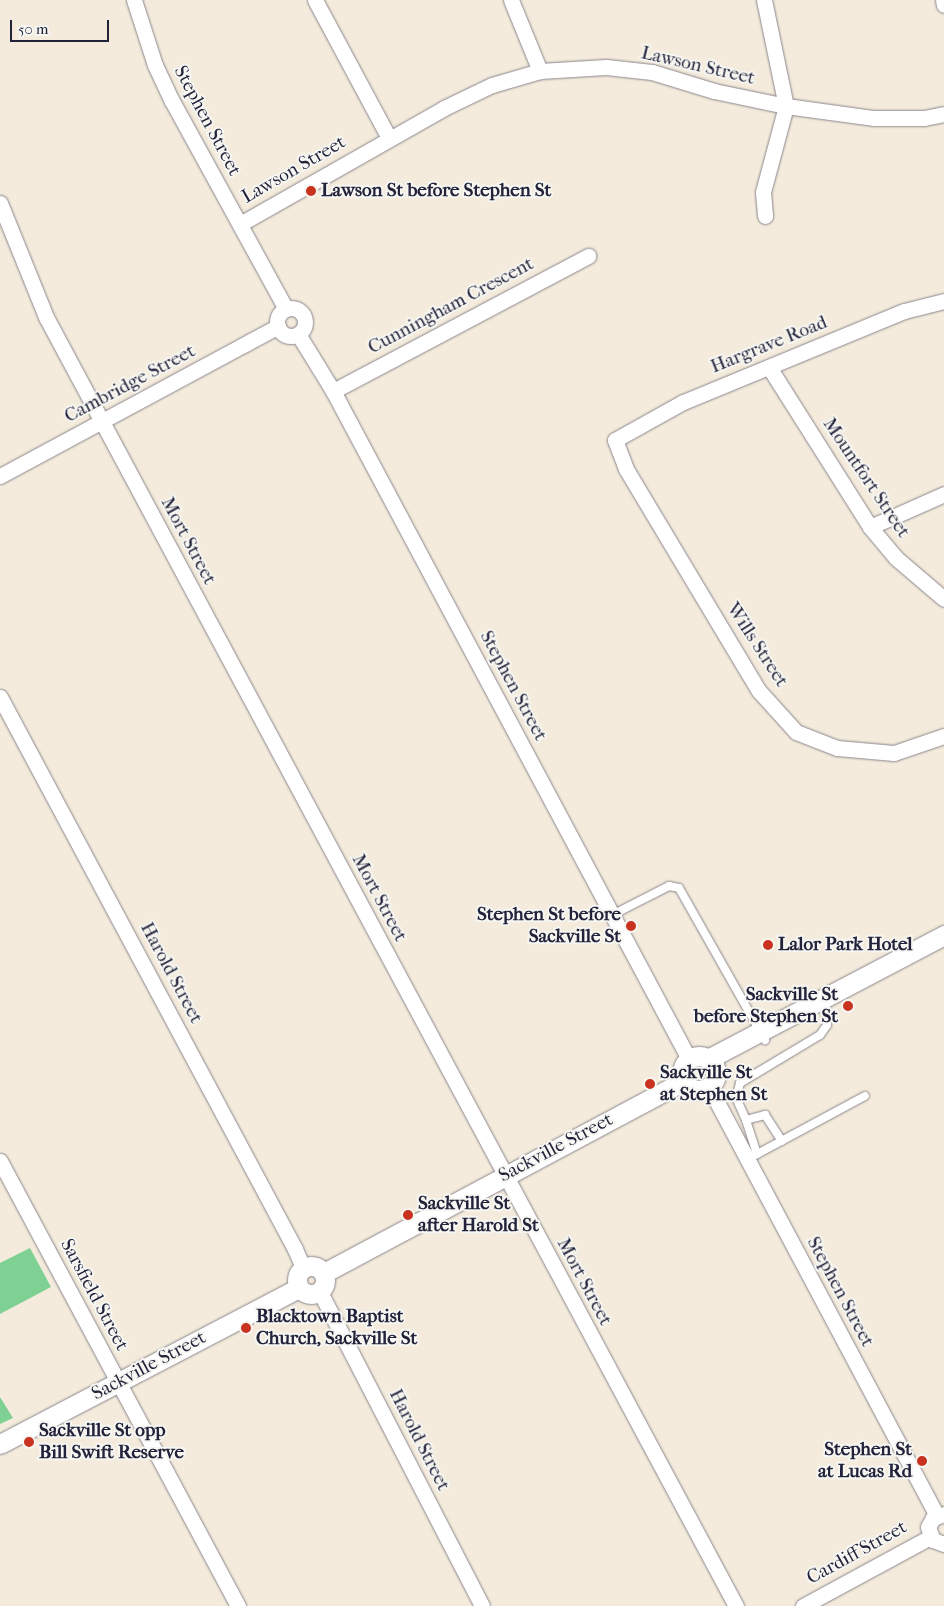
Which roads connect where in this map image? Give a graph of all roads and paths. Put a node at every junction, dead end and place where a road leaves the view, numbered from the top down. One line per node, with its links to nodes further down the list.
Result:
1 (134, 0): 13 (street, Stephen Street)
2 (315, 0): 10 (street)
3 (511, 0): 7 (street)
4 (764, 0): 8 (street)
5 (943, 0): 6 (street)
6 (944, 5)
7 (540, 71): 8 (street, Lawson Street); 10 (street, Lawson Street)
8 (786, 106): 9 (street, Lawson Street); 12 (street)
9 (944, 114)
10 (389, 138): 13 (street, Lawson Street)
11 (0, 204): 21 (street, Mort Street)
12 (765, 216)
13 (240, 224): 16 (street, Stephen Street)
14 (588, 256): 20 (street, Cunningham Crescent)
15 (944, 301): 19 (street, Hargrave Road)
16 (286, 309): 17 (street); 18 (street)
17 (278, 326): 18 (street); 21 (street, Cambridge Street)
18 (298, 334): 20 (street, Stephen Street)
19 (769, 367): 22 (street, Hargrave Road); 25 (street, Mountfort Street)
20 (333, 391): 29 (street, Stephen Street)
21 (101, 422): 23 (street, Cambridge Street); 43 (street, Mort Street)
22 (615, 440): 28 (street, Wills Street)
23 (0, 476)
24 (944, 494): 25 (street)
25 (870, 527): 26 (street, Mountfort Street)
26 (944, 599)
27 (0, 697): 44 (street, Harold Street)
28 (944, 736)
29 (614, 914): 33 (lane); 34 (street, Stephen Street)
30 (944, 935): 33 (street)
31 (944, 943): 32 (street)
32 (826, 1008): 33 (street); 39 (lane)
33 (762, 1035): 35 (street)
34 (689, 1059): 35 (street); 36 (street)
35 (712, 1064): 37 (street)
36 (683, 1081): 37 (street); 43 (street, Sackville Street)
37 (710, 1087): 41 (street, Stephen Street)
38 (865, 1096): 40 (lane)
39 (746, 1120): 40 (lane); 41 (lane)
40 (782, 1141): 41 (lane)
41 (751, 1157): 50 (street, Stephen Street)
42 (0, 1161): 48 (street, Sarsfield Street)
43 (504, 1175): 45 (street, Sackville Street); 55 (street, Mort Street)
44 (303, 1268): 45 (street); 46 (street)
45 (324, 1273): 47 (street)
46 (299, 1288): 47 (street); 48 (street, Sackville Street)
47 (320, 1292): 54 (street, Harold Street)
48 (118, 1382): 49 (street, Sackville Street); 53 (street, Sarsfield Street)
49 (0, 1444)
50 (940, 1515): 51 (street)
51 (930, 1536): 52 (street); 56 (street, Cardiff Street)
52 (944, 1544)
53 (238, 1606)
54 (482, 1606)
55 (736, 1606)
56 (803, 1606)

